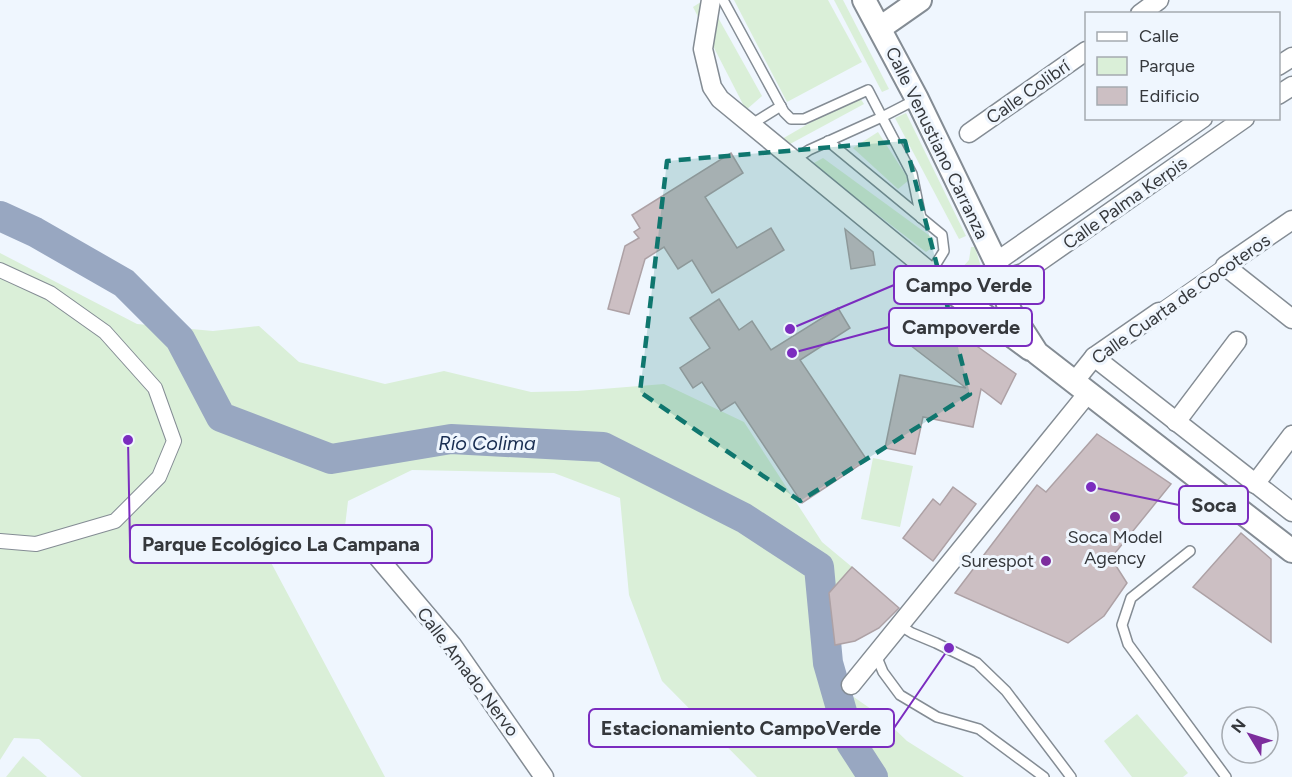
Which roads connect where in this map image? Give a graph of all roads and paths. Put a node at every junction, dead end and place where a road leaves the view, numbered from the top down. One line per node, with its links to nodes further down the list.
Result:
1 (711, 0): 14 (street)
2 (723, 0): 10 (lane)
3 (864, 0): 7 (street, Calle Venustiano Carranza)
4 (920, 0): 7 (street)
5 (1159, 0): 6 (street)
6 (1142, 12)
7 (880, 28): 9 (street, Calle Venustiano Carranza)
8 (1085, 52): 16 (street, Calle Colibrí)
9 (917, 99): 11 (lane); 23 (street, Calle Venustiano Carranza)
10 (781, 106): 11 (lane); 14 (lane)
11 (882, 117): 17 (lane); 19 (lane)
12 (1200, 120): 23 (street, Calle Palma Kerpis)
13 (1238, 120): 15 (street, Calle Palma Kerpis)
14 (752, 124): 18 (street)
15 (1219, 126): 23 (street, Calle Palma Kerpis)
16 (969, 133)
17 (828, 141): 18 (lane); 19 (lane)
18 (794, 160): 24 (street)
19 (921, 218): 24 (lane)
20 (1292, 220): 21 (street, Calle Cuarta de Cocoteros)
21 (1226, 266): 25 (street, Calle Cuarta de Cocoteros); 26 (street)
22 (0, 270): 35 (street)
23 (998, 271): 24 (street); 28 (street, Calle Venustiano Carranza)
24 (932, 273): 28 (street)
25 (1159, 312): 29 (street, Calle Cuarta de Cocoteros)
26 (1292, 319)
27 (1237, 341): 31 (street)
28 (1037, 353): 30 (street, Calle Venustiano Carranza)
29 (1094, 357): 30 (street, Calle Cuarta de Cocoteros); 31 (street)
30 (1081, 387): 38 (street, Calle Venustiano Carranza); 39 (street, Calle Cuarta de Cocoteros)
31 (1176, 422): 33 (street)
32 (1292, 435): 33 (street)
33 (1255, 484): 34 (street)
34 (1292, 512)
35 (0, 541)
36 (365, 542): 42 (street, Calle Amado Nervo)
37 (1190, 551): 45 (lane)
38 (1292, 551)
39 (899, 626): 40 (street, Calle Cuarta de Cocoteros); 44 (lane)
40 (876, 655): 41 (street, Calle Cuarta de Cocoteros); 43 (lane)
41 (851, 685)
42 (544, 777)
43 (1044, 777)
44 (1071, 777)
45 (1226, 777)

